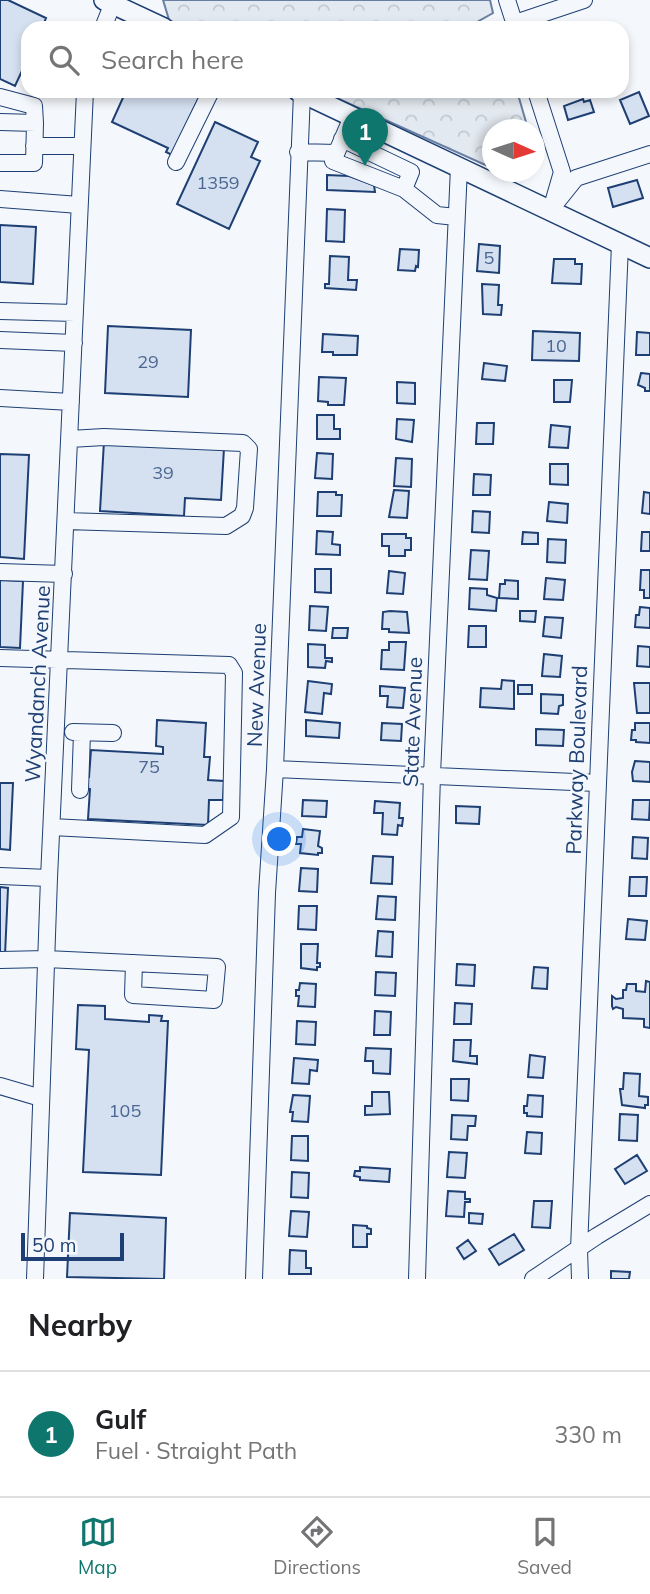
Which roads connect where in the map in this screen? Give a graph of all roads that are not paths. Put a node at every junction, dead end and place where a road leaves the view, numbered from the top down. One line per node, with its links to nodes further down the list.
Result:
1 (507, 0): 6 (street)
2 (584, 0): 7 (street)
3 (110, 1): 4 (street); 5 (main road)
4 (105, 21)
5 (150, 21)
6 (515, 21)
7 (527, 21)
8 (0, 97): 16 (street)
9 (85, 98): 18 (street, Wyandanch Avenue)
10 (208, 98): 24 (street)
11 (300, 98): 21 (street, New Avenue)
12 (312, 98): 14 (main road)
13 (538, 98): 32 (street)
14 (352, 117): 19 (street); 20 (main road)
15 (0, 122): 16 (street)
16 (35, 123): 17 (street)
17 (34, 146): 18 (street); 25 (street)
18 (82, 146): 31 (street, Wyandanch Avenue)
19 (339, 146): 21 (street); 22 (street); 28 (street)
20 (422, 149): 26 (main road); 27 (street)
21 (298, 152): 51 (street, New Avenue)
22 (373, 154): 27 (street); 28 (street)
23 (650, 154): 32 (street)
24 (176, 162)
25 (0, 163)
26 (459, 167): 32 (main road); 33 (street, State Avenue)
27 (411, 172): 29 (street)
28 (364, 174): 29 (street)
29 (404, 190): 33 (street)
30 (0, 200): 31 (street)
31 (79, 205): 37 (street, Wyandanch Avenue)
32 (551, 210): 34 (main road)
33 (456, 217): 52 (street, State Avenue)
34 (620, 244): 35 (main road); 53 (street, Parkway Boulevard)
35 (650, 258)
36 (0, 311): 37 (street)
37 (75, 313): 39 (street, Wyandanch Avenue)
38 (0, 340): 39 (street)
39 (74, 342): 41 (street, Wyandanch Avenue)
40 (0, 398): 41 (street)
41 (71, 402): 42 (street, Wyandanch Avenue)
42 (70, 439): 43 (street, Wyandanch Avenue); 43 (street)
43 (66, 521): 45 (street, Wyandanch Avenue)
44 (0, 572): 45 (street)
45 (64, 574): 47 (street, Wyandanch Avenue)
46 (0, 658): 47 (street)
47 (61, 659): 48 (street, Wyandanch Avenue); 55 (street)
48 (57, 732): 49 (street); 55 (street, Wyandanch Avenue)
49 (82, 733): 50 (street); 54 (street)
50 (113, 733)
51 (275, 769): 52 (street); 66 (street, New Avenue)
52 (432, 775): 53 (street); 67 (street, State Avenue)
53 (597, 783): 64 (street, Parkway Boulevard)
54 (80, 790)
55 (52, 827): 57 (street, Wyandanch Avenue)
56 (0, 876): 57 (street)
57 (50, 878): 58 (street, Wyandanch Avenue)
58 (46, 959): 59 (street); 60 (street); 62 (street, Wyandanch Avenue)
59 (0, 960)
60 (134, 964): 60 (street)
61 (0, 1086): 62 (street)
62 (41, 1098): 65 (street, Wyandanch Avenue)
63 (650, 1204): 64 (street)
64 (579, 1249): 68 (street); 69 (street, Parkway Boulevard)
65 (35, 1279)
66 (254, 1279)
67 (417, 1279)
68 (533, 1279)
69 (580, 1279)

